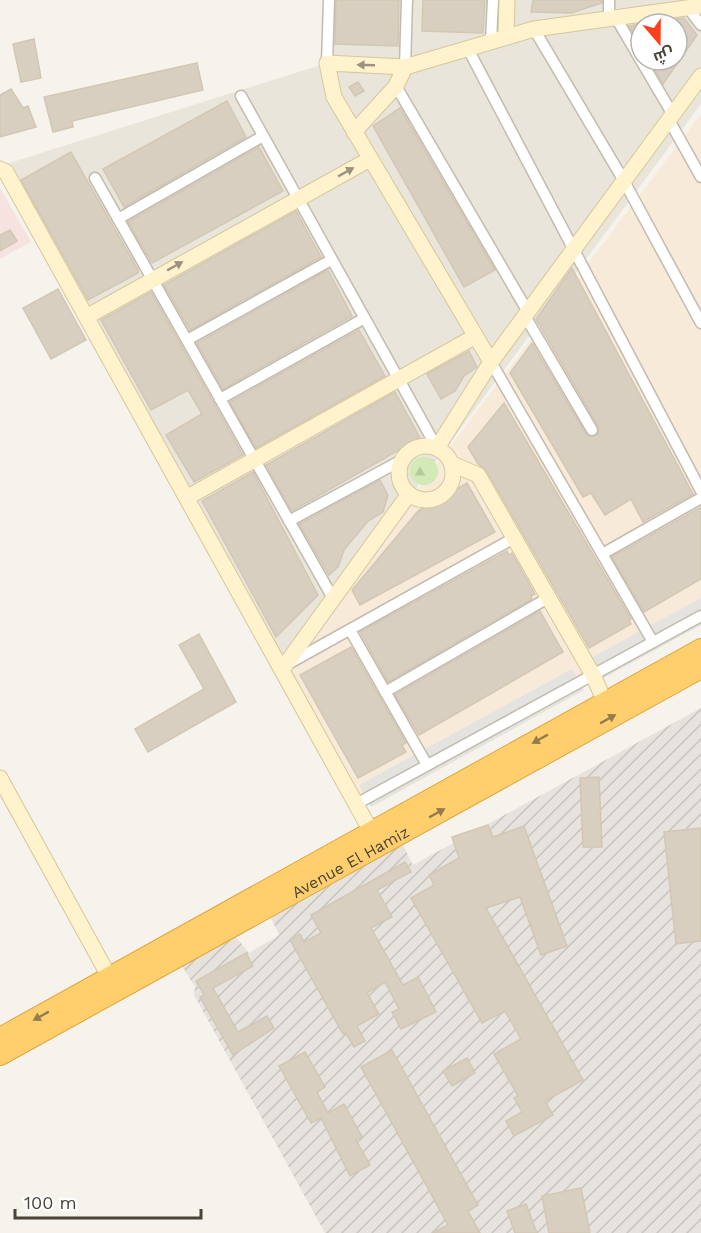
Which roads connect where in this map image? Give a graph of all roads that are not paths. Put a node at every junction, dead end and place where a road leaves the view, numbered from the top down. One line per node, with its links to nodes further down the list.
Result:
1 (329, 0): 12 (street)
2 (407, 0): 13 (street)
3 (492, 0): 10 (street)
4 (507, 0): 10 (street)
5 (609, 0): 7 (street)
6 (689, 6): 7 (street); 8 (street)
7 (613, 18): 9 (street); 17 (street)
8 (701, 25)
9 (534, 29): 10 (street); 24 (street)
10 (498, 38): 11 (street)
11 (468, 49): 13 (street); 27 (street)
12 (327, 63): 13 (street, one-way to 12); 18 (street)
13 (405, 67): 15 (street)
14 (701, 76): 17 (street)
15 (396, 86): 18 (street); 30 (street)
16 (241, 96): 19 (street)
17 (671, 117): 22 (street); 24 (street)
18 (354, 132): 20 (street)
19 (263, 136): 25 (street); 26 (street)
20 (370, 159): 25 (street, one-way to 20); 34 (street)
21 (0, 169): 31 (street)
22 (701, 177)
23 (95, 178): 26 (street)
24 (624, 181): 27 (street); 33 (street)
25 (298, 199): 28 (street); 29 (street, one-way to 25)
26 (118, 219): 29 (street)
27 (574, 249): 30 (street); 44 (street)
28 (331, 260): 32 (street); 35 (street)
29 (152, 279): 31 (street); 35 (street)
30 (526, 314): 36 (street); 39 (street)
31 (88, 316): 46 (street)
32 (363, 319): 37 (street); 38 (street)
33 (701, 323)
34 (474, 337): 36 (street); 37 (street)
35 (187, 340): 38 (street)
36 (491, 362): 40 (street); 50 (street)
37 (397, 380): 40 (street); 41 (street)
38 (220, 399): 41 (street)
39 (592, 430)
40 (437, 448): 42 (street); 43 (street)
41 (254, 459): 46 (street); 48 (street)
42 (402, 460): 45 (street); 48 (street)
43 (452, 465): 45 (street); 49 (street)
44 (701, 491)
45 (409, 494): 52 (street)
46 (188, 496): 57 (street)
47 (701, 498): 50 (street)
48 (289, 521): 52 (street)
49 (514, 537): 51 (street); 54 (street)
50 (604, 553): 55 (street)
51 (548, 598): 59 (street); 60 (street)
52 (334, 600): 57 (street)
53 (701, 616): 55 (street)
54 (350, 630): 57 (street); 60 (street)
55 (653, 642): 59 (street)
56 (701, 649): 61 (highway)
57 (283, 668): 64 (street)
58 (701, 668): 68 (highway, Avenue El Hamiz, one-way to 58)
59 (593, 675): 61 (street); 62 (street)
60 (385, 692): 62 (street)
61 (605, 702): 65 (highway, one-way to 65)
62 (427, 765): 64 (street)
63 (0, 778): 66 (street)
64 (358, 803): 65 (street)
65 (372, 832): 66 (highway)
66 (110, 978): 67 (highway, one-way to 67)
67 (0, 1038)
68 (0, 1055)

